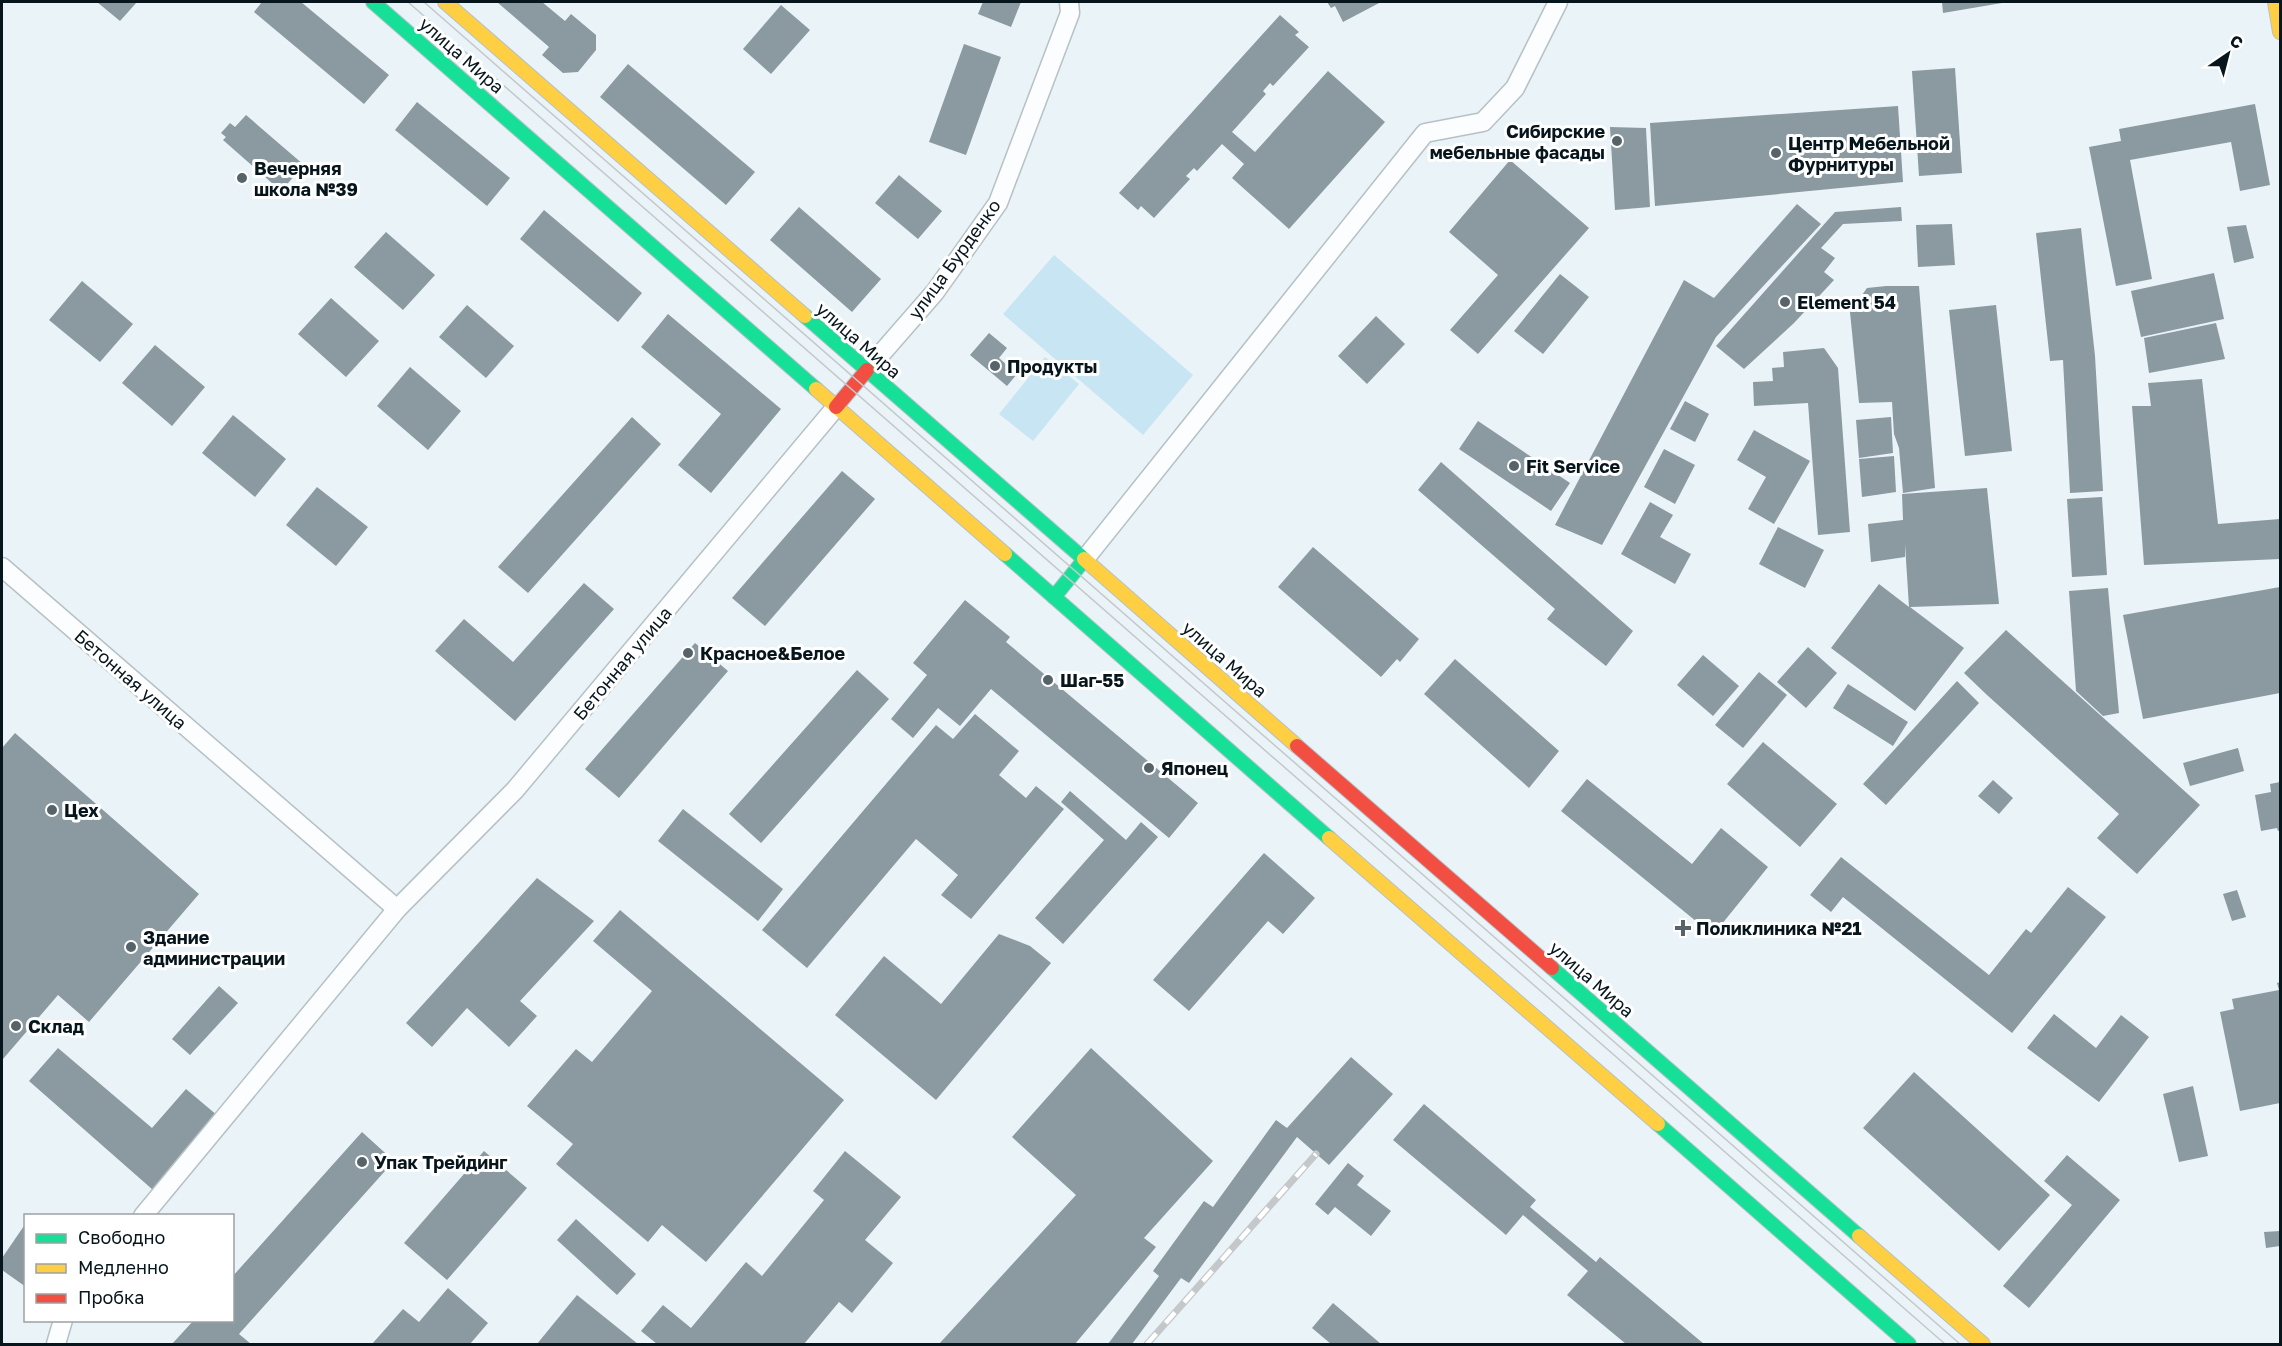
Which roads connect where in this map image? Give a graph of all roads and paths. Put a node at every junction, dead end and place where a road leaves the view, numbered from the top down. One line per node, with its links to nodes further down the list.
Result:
1 (373, 2): 8 (street, улица Мира)
2 (445, 2): 7 (street, улица Мира)
3 (1070, 2): 7 (street, улица Бурденко)
4 (1558, 2): 9 (street)
5 (2274, 2): 6 (street)
6 (2280, 32)
7 (867, 370): 8 (street); 9 (street, улица Мира)
8 (836, 407): 11 (street, улица Мира); 12 (street, Бетонная улица)
9 (1084, 560): 11 (street); 17 (street, улица Мира)
10 (2, 567): 12 (street, Бетонная улица)
11 (1054, 597): 16 (street, улица Мира)
12 (397, 909): 13 (street, Бетонная улица)
13 (144, 1214)
14 (62, 1322): 15 (street)
15 (56, 1344)
16 (1909, 1344)
17 (1983, 1344)

